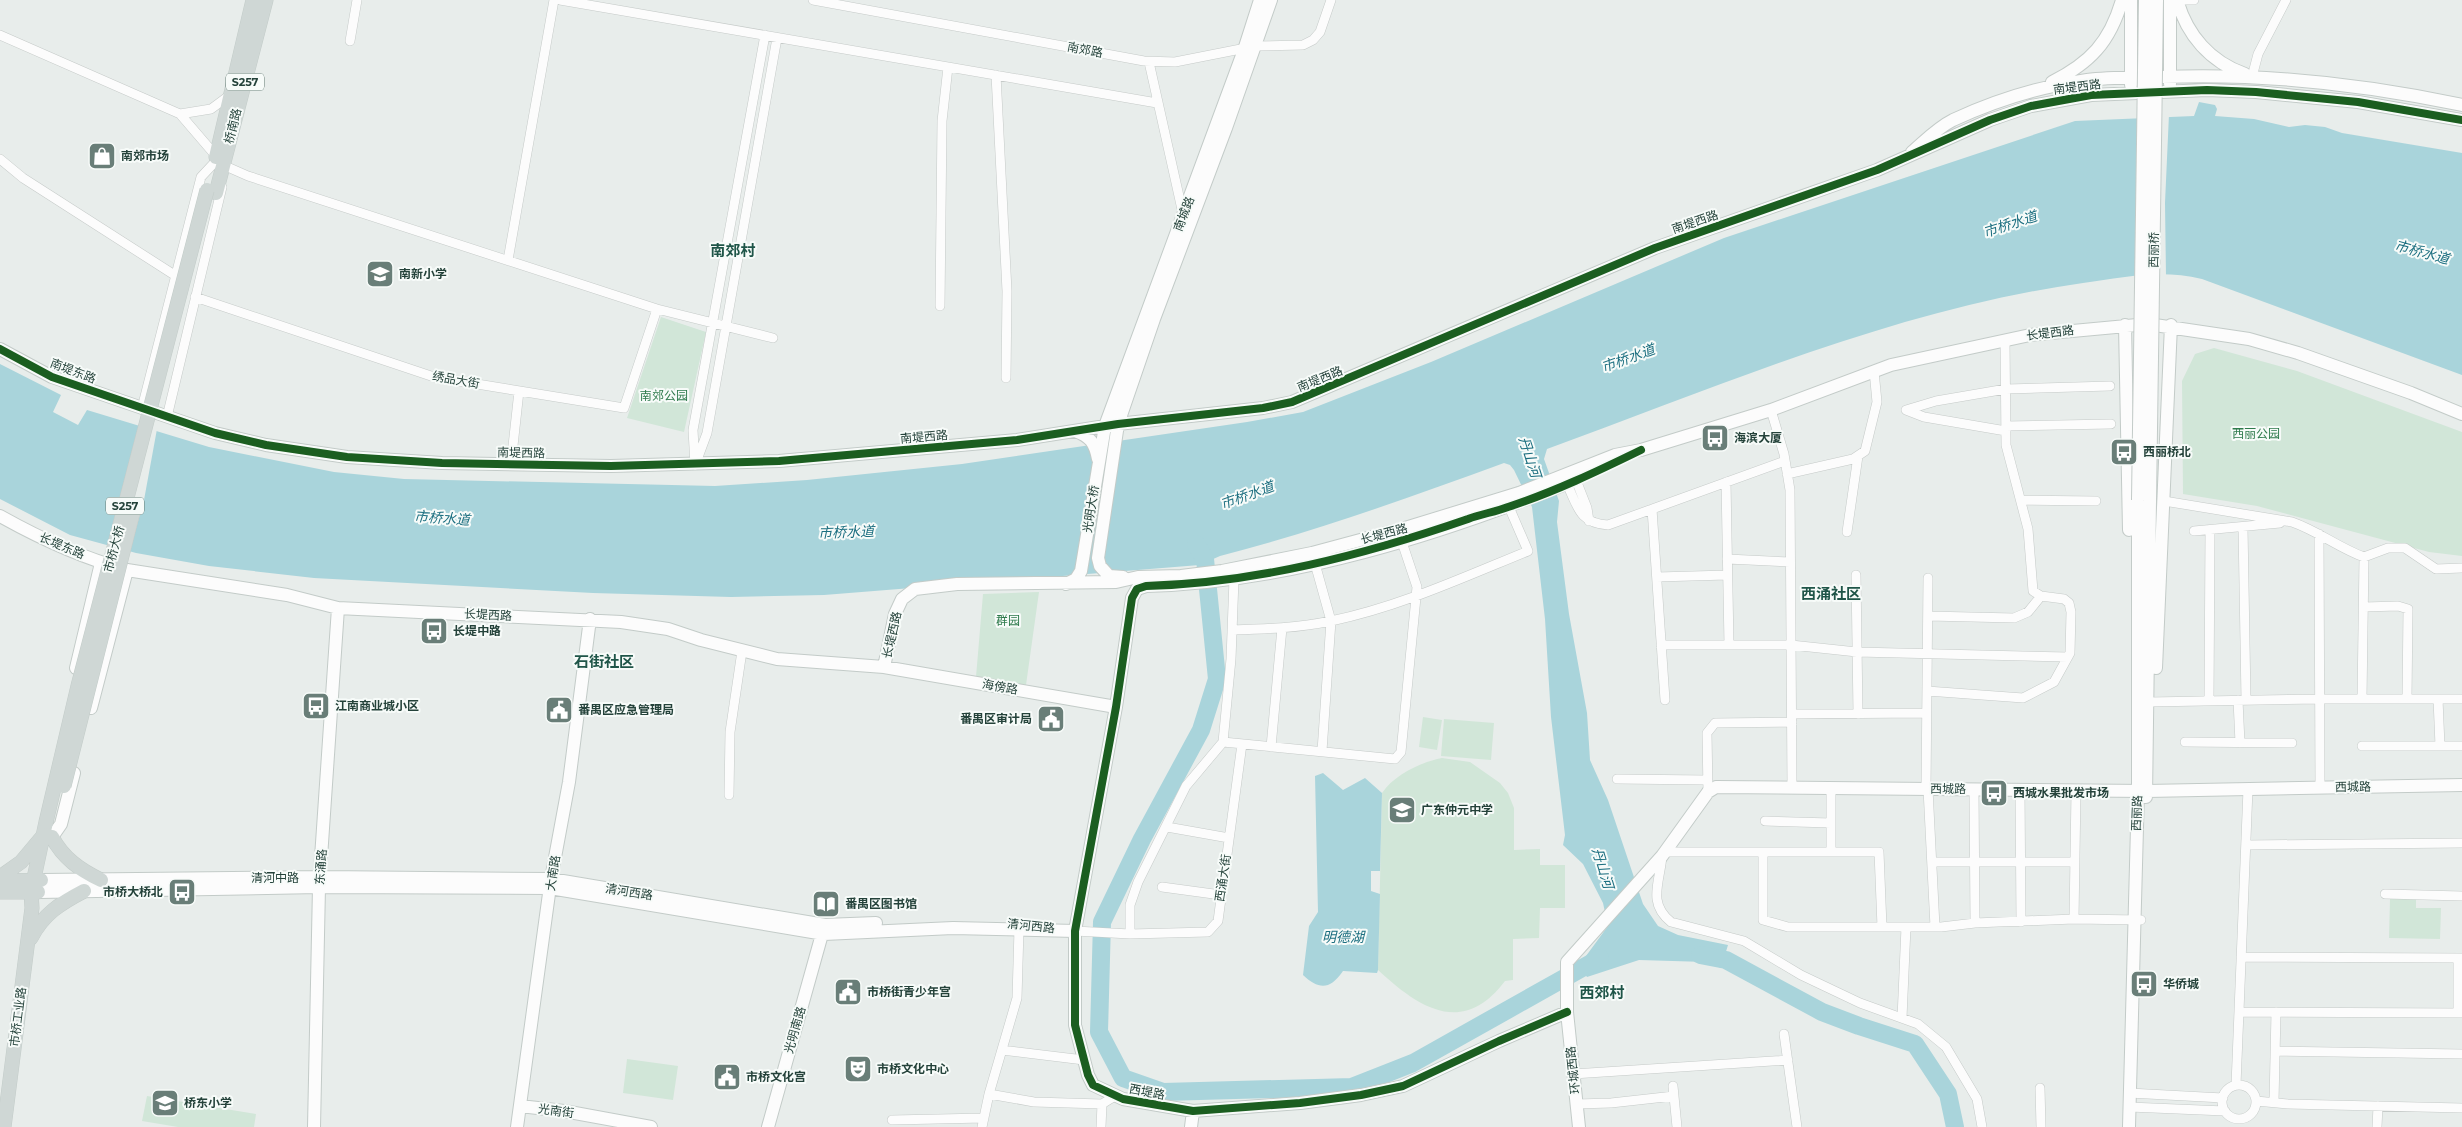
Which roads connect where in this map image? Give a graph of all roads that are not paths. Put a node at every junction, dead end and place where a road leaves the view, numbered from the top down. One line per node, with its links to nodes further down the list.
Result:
1 (253, 0): 33 (main road, 桥南路 / S257)
2 (266, 0): 40 (main road, 桥南路 / S257)
3 (358, 0): 22 (street)
4 (554, 0): 43 (street)
5 (560, 0): 20 (street)
6 (813, 0): 24 (street, 南郊路)
7 (1260, 0): 23 (street, 南城路)
8 (1271, 0): 23 (street, 南城路)
9 (1331, 0): 23 (street, 南郊路)
10 (2122, 0): 31 (street)
11 (2132, 0): 29 (street)
12 (2145, 0): 79 (street, 西丽桥, bridge)
13 (2157, 0): 79 (street, 西丽桥, bridge)
14 (2170, 0): 28 (street)
15 (2177, 0): 27 (street)
16 (2182, 0): 17 (street)
17 (2194, 0)
18 (2286, 0): 27 (street)
19 (0, 35): 36 (street)
20 (764, 35): 21 (street); 48 (street)
21 (778, 38): 25 (street); 50 (street)
22 (350, 41)
23 (1250, 48): 24 (street, 南郊路); 42 (street, 南城路); 68 (street, 南城路)
24 (1149, 62): 34 (street)
25 (948, 67): 26 (street); 46 (street)
26 (996, 75): 34 (street); 58 (street)
27 (2252, 76): 28 (street, 南堤西路); 35 (street, 南堤西路)
28 (2169, 77): 29 (street, 南堤西路); 30 (street)
29 (2131, 78): 31 (street, 南堤西路); 32 (street)
30 (2170, 92): 32 (street, 南堤西路); 37 (street, 南堤西路)
31 (2030, 93): 39 (street, 南堤西路)
32 (2131, 94): 39 (street, 南堤西路)
33 (230, 95): 36 (street); 40 (main road, 桥南路 / S257)
34 (1157, 103): 42 (street)
35 (2462, 105)
36 (180, 114): 40 (street)
37 (2462, 120)
38 (0, 159): 44 (street)
39 (1904, 160): 68 (street, 南堤西路)
40 (218, 161): 41 (main road, 桥南路 / S257); 43 (street); 44 (street); 45 (street)
41 (211, 192): 165 (main road, 市桥大桥 / S257, bridge)
42 (1183, 215): 68 (street, 南城路)
43 (508, 260): 47 (street)
44 (176, 276): 62 (street)
45 (195, 298): 61 (street, 绣品大街); 65 (street)
46 (940, 306)
47 (657, 308): 48 (street); 61 (street, 绣品大街)
48 (712, 324): 50 (street); 74 (street)
49 (2125, 324): 51 (street, 长堤西路); 54 (street, 长堤西路); 126 (street)
50 (726, 326): 53 (street); 74 (street)
51 (2171, 326): 52 (street, 长堤西路); 55 (street)
52 (2197, 331): 55 (street); 64 (street, 长堤西路)
53 (772, 338)
54 (2005, 340): 57 (street, 长堤西路); 60 (street)
55 (2170, 348): 81 (street)
56 (0, 349): 62 (street, 南堤东路)
57 (1874, 371): 63 (street, 长堤西路); 70 (street)
58 (1006, 378)
59 (2110, 386): 60 (street)
60 (2006, 389): 67 (street); 67 (street)
61 (519, 391): 72 (street)
62 (142, 408): 65 (street, 南堤西路)
63 (1771, 410): 71 (street); 76 (street, 长堤西路)
64 (2462, 414)
65 (167, 417): 72 (street, 南堤西路)
66 (2111, 424): 67 (street)
67 (2006, 429): 78 (street)
68 (1110, 430): 69 (street, 南堤西路); 73 (street, 光明大桥); 104 (street, 光明大桥)
69 (1075, 431): 73 (street); 74 (street, 南堤西路)
70 (1858, 456): 75 (street); 89 (street)
71 (1785, 461): 75 (street); 77 (street)
72 (511, 464): 74 (street, 南堤西路)
73 (1099, 464): 106 (street, 光明大桥)
74 (695, 465)
75 (1787, 474): 95 (street)
76 (1566, 482): 82 (street, 长堤西路); 83 (street)
77 (1726, 482): 83 (street); 94 (street)
78 (2021, 500): 80 (street); 108 (street)
79 (2144, 500): 126 (street, 西丽路)
80 (2096, 501)
81 (2164, 501): 85 (street); 126 (street)
82 (1507, 502): 91 (street, 长堤西路); 93 (street, 长堤西路); 107 (street)
83 (1652, 509): 102 (street)
84 (0, 516): 96 (street, 长堤东路)
85 (2292, 522): 86 (street); 90 (street)
86 (2243, 527): 87 (street); 133 (street)
87 (2210, 530): 88 (street); 134 (street)
88 (2194, 531)
89 (1847, 532)
90 (2319, 534): 92 (street); 127 (street)
91 (1402, 542): 93 (street, 长堤西路); 107 (street)
92 (2364, 557): 97 (street); 110 (street)
93 (1313, 558): 101 (street, 长堤西路); 114 (street)
94 (1727, 559): 95 (street); 99 (street)
95 (1790, 562): 119 (street)
96 (101, 563): 98 (street, 长堤东路); 165 (street)
97 (2462, 568)
98 (127, 570): 111 (street, 长堤西路); 165 (street)
99 (1727, 575): 102 (street); 117 (street)
100 (1856, 575): 121 (street)
101 (1227, 577): 105 (street, 长堤西路); 116 (street)
102 (1657, 577): 118 (street)
103 (1928, 578): 112 (street)
104 (1112, 579): 105 (street, 长堤西路); 106 (street, 长堤西路); 109 (street, 光明大桥)
105 (1181, 581): 109 (street, 长堤西路)
106 (1066, 584): 124 (street, 长堤西路)
107 (1416, 596): 114 (street); 148 (street)
108 (2041, 596): 112 (street); 123 (street)
109 (1131, 604): 135 (street, 西堤路)
110 (2364, 607): 128 (street); 129 (street)
111 (338, 608): 113 (street, 长堤西路); 179 (street, 东涌路)
112 (1928, 616): 122 (street)
113 (590, 619): 120 (street, 长堤西路); 180 (street, 大南路)
114 (1331, 621): 115 (street); 148 (street)
115 (1282, 628): 116 (street); 147 (street)
116 (1232, 630): 139 (street)
117 (1729, 644): 118 (street); 119 (street)
118 (1661, 645): 132 (street)
119 (1791, 645): 121 (street); 138 (street)
120 (742, 651): 124 (street, 长堤西路); 161 (street)
121 (1857, 652): 122 (street); 137 (street)
122 (1927, 655): 123 (street); 125 (street)
123 (2068, 657): 125 (street)
124 (884, 668): 135 (street, 海傍路)
125 (1927, 691): 136 (street)
126 (2145, 698): 134 (street); 160 (street, 西丽路)
127 (2320, 699): 128 (street); 133 (street); 154 (street)
128 (2362, 699): 129 (street)
129 (2407, 699): 130 (street)
130 (2438, 699): 131 (street); 145 (street)
131 (2462, 699)
132 (1665, 700)
133 (2242, 700): 134 (street); 141 (street)
134 (2209, 701)
135 (1116, 707): 197 (street, 西堤路)
136 (1926, 713): 137 (street); 155 (street)
137 (1858, 714): 138 (street)
138 (1792, 718): 151 (street); 152 (street)
139 (1223, 742): 143 (street); 164 (street)
140 (2185, 742): 141 (street)
141 (2240, 743): 142 (street)
142 (2292, 743)
143 (1242, 744): 147 (street); 166 (street, 西涌大街)
144 (2362, 746): 145 (street)
145 (2440, 746): 146 (street)
146 (2462, 746)
147 (1271, 747): 148 (street)
148 (1322, 751)
149 (1617, 779): 151 (street)
150 (2462, 785): 154 (street, 西城路)
151 (1708, 786): 152 (street, 西城路); 171 (street)
152 (1792, 788): 153 (street, 西城路)
153 (1831, 788): 155 (street, 西城路); 163 (street)
154 (2320, 788): 156 (street, 西城路)
155 (1927, 789): 157 (street, 西城路); 172 (street)
156 (2248, 789): 160 (street, 西城路); 168 (street)
157 (1974, 790): 158 (street, 西城路); 173 (street)
158 (2020, 790): 159 (street, 西城路); 174 (street)
159 (2076, 791): 160 (street, 西城路); 175 (street)
160 (2142, 791): 189 (street, 西丽路)
161 (729, 795)
162 (1765, 821): 163 (street)
163 (1831, 823): 170 (street)
164 (1167, 827): 166 (street); 198 (street)
165 (49, 829): 176 (main road); 177 (main road); 181 (main road, 市桥工业路 / S257)
166 (1229, 838): 186 (street, 西涌大街)
167 (2462, 843): 168 (street)
168 (2246, 845): 200 (street)
169 (1763, 852): 170 (street); 171 (street); 192 (street)
170 (1831, 852): 192 (street)
171 (1664, 854): 202 (street); 206 (street)
172 (1933, 862): 173 (street); 194 (street)
173 (1974, 862): 174 (street); 191 (street)
174 (2021, 862): 175 (street); 190 (street)
175 (2075, 862): 188 (street)
176 (0, 877)
177 (102, 880): 179 (street, 清河中路); 181 (street, 清河中路)
178 (0, 881): 181 (main road, 清河中路)
179 (320, 882): 180 (street, 清河中路); 183 (street, 清河中路); 236 (street, 东涌路)
180 (550, 884): 195 (street, 清河西路); 226 (street, 大南路)
181 (36, 886): 183 (street, 清河中路); 184 (main road, 清河中路); 199 (main road, 市桥工业路 / S257)
182 (1162, 887): 186 (street)
183 (84, 891): 199 (main road)
184 (0, 892)
185 (2385, 894): 187 (street)
186 (1221, 895): 198 (street, 西涌大街)
187 (2462, 896)
188 (2074, 919): 189 (street); 190 (street)
189 (2138, 920): 217 (street, 西丽路)
190 (2021, 922): 191 (street)
191 (1975, 923): 194 (street)
192 (1882, 927): 193 (street)
193 (1906, 927): 194 (street); 206 (street)
194 (1935, 927)
195 (823, 929): 196 (street, 清河西路); 197 (street, 清河西路); 239 (street, 光明南路)
196 (1018, 929): 197 (street, 清河西路); 208 (street)
197 (1075, 931): 198 (street, 西涌大街); 211 (street, 西堤路)
198 (1130, 934)
199 (27, 946): 235 (main road, 市桥工业路 / S257)
200 (2242, 957): 201 (street); 203 (street)
201 (2460, 958): 205 (street)
202 (1567, 1012): 213 (street, 环城西路); 231 (street, 西堤路)
203 (2239, 1012): 204 (street); 214 (street)
204 (2276, 1012): 205 (street); 209 (street)
205 (2460, 1013)
206 (1902, 1018): 245 (street)
207 (1784, 1034): 212 (street)
208 (1002, 1050): 211 (street); 218 (street)
209 (2275, 1051): 210 (street); 223 (street)
210 (2462, 1054)
211 (1084, 1060): 219 (street, 西堤路)
212 (1788, 1060): 213 (street); 244 (street)
213 (1574, 1074): 225 (street, 环城西路)
214 (2236, 1085): 221 (street); 222 (street)
215 (1673, 1086): 220 (street)
216 (2040, 1088): 246 (street)
217 (2134, 1093): 221 (street); 228 (street, 西丽路)
218 (989, 1094): 224 (street); 233 (street)
219 (1116, 1096): 224 (street); 231 (street, 西堤路)
220 (1674, 1096): 225 (street); 243 (street)
221 (2222, 1098): 230 (street)
222 (2256, 1101): 223 (street); 234 (street)
223 (2274, 1102): 227 (street)
224 (1102, 1104): 240 (street)
225 (1577, 1104): 242 (street, 环城西路)
226 (520, 1106): 237 (street, 大南路); 238 (street, 光南街)
227 (2378, 1106): 229 (street); 249 (street)
228 (2133, 1107): 230 (street); 247 (street, 西丽路); 248 (street, 西丽路)
229 (2462, 1108)
230 (2225, 1111): 234 (street)
231 (1193, 1112): 241 (street)
232 (892, 1120): 233 (street)
233 (983, 1122)
234 (2236, 1123)
235 (4, 1127)
236 (314, 1127)
237 (517, 1127)
238 (651, 1127)
239 (768, 1127)
240 (1101, 1127)
241 (1191, 1127)
242 (1579, 1127)
243 (1677, 1127)
244 (1797, 1127)
245 (1982, 1127)
246 (2041, 1127)
247 (2129, 1127)
248 (2137, 1127)
249 (2377, 1127)

